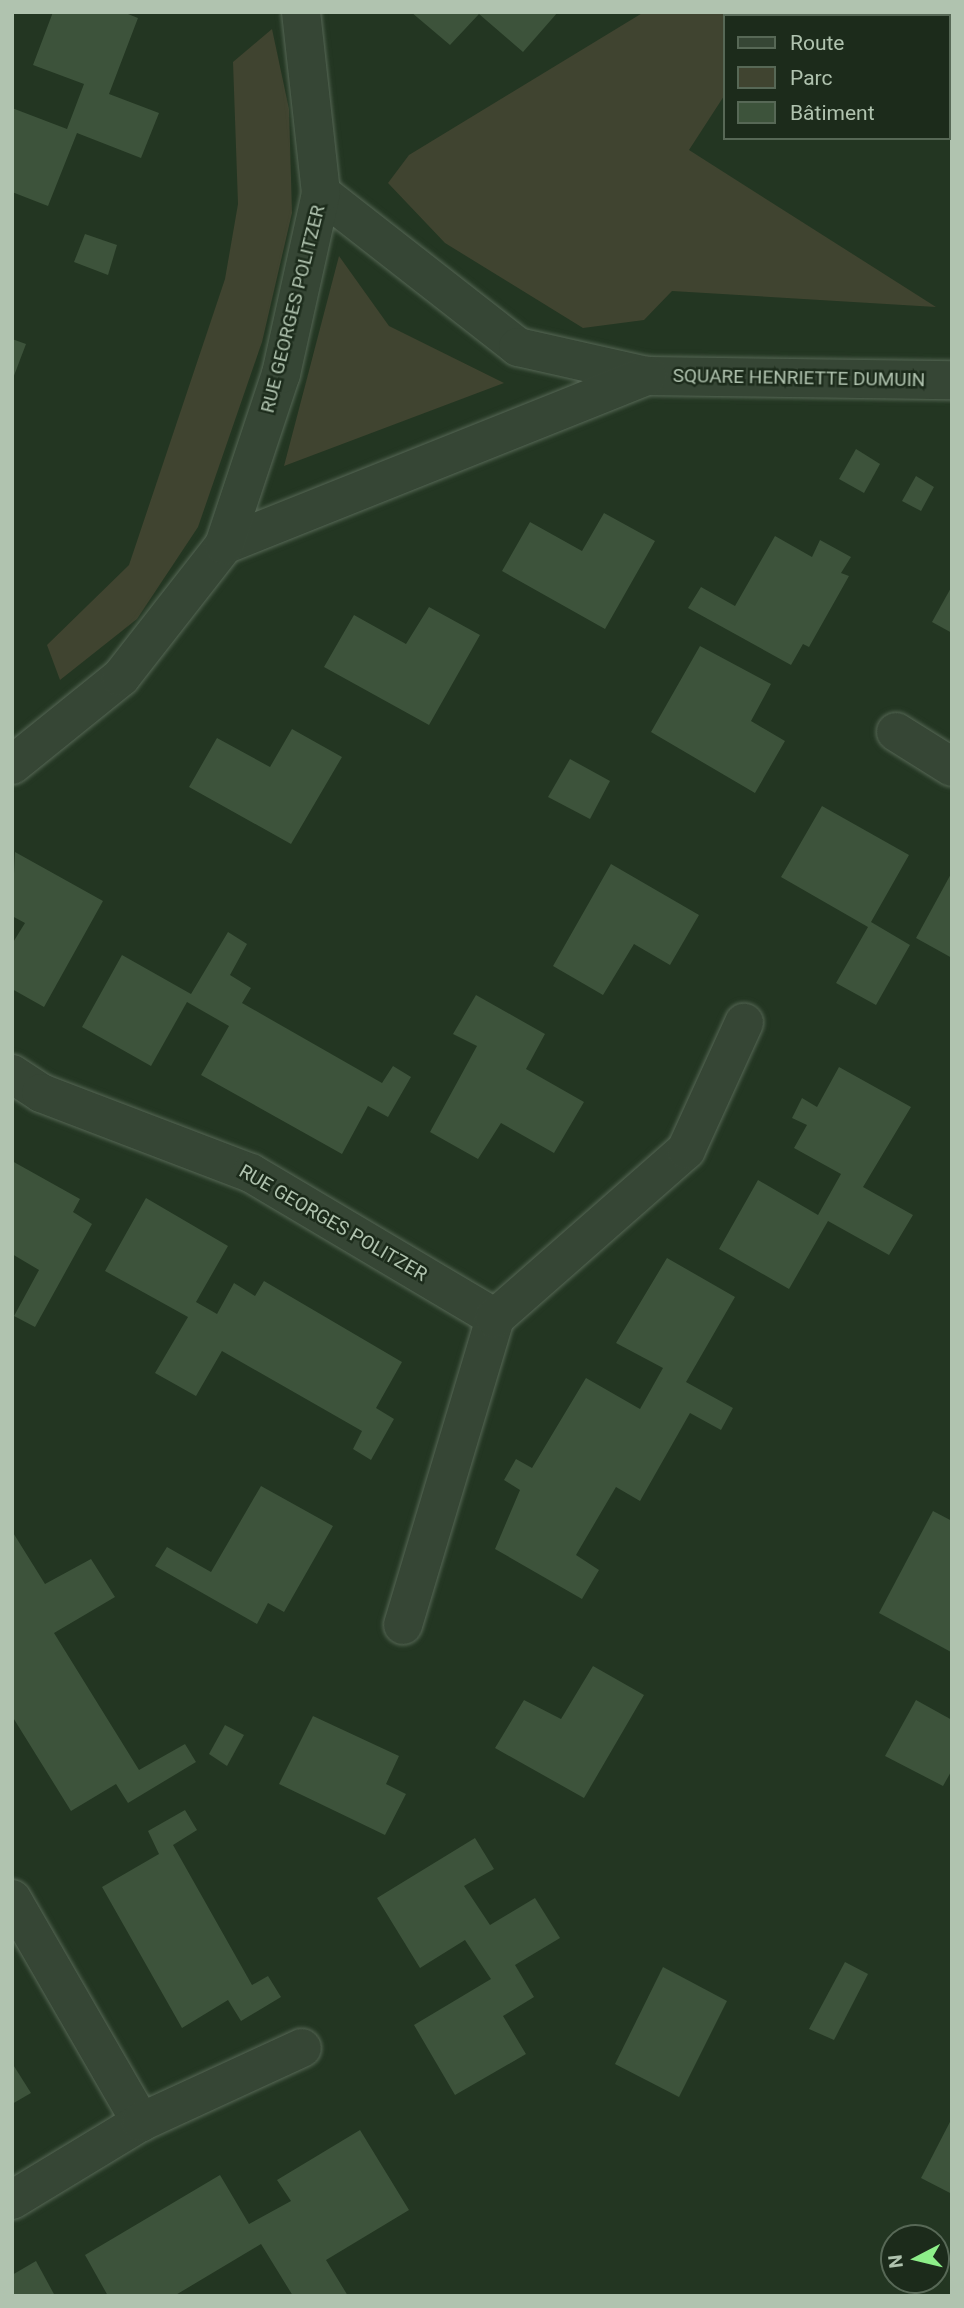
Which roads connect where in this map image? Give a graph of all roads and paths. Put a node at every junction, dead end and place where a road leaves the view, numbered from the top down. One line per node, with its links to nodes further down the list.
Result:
1 (301, 12): 2 (street, RUE GEORGES POLITZER)
2 (321, 193): 3 (street); 5 (street, RUE GEORGES POLITZER)
3 (647, 376): 4 (street, SQUARE HENRIETTE DUMUIN); 5 (street)
4 (952, 380)
5 (224, 545): 7 (street, RUE GEORGES POLITZER)
6 (896, 732): 8 (street)
7 (12, 765)
8 (952, 767)
9 (744, 1023): 11 (street)
10 (12, 1074): 11 (street, RUE GEORGES POLITZER)
11 (495, 1318): 12 (street)
12 (403, 1625)
13 (12, 1899): 15 (street)
14 (302, 2048): 15 (street)
15 (141, 2122): 16 (street)
16 (12, 2200)

